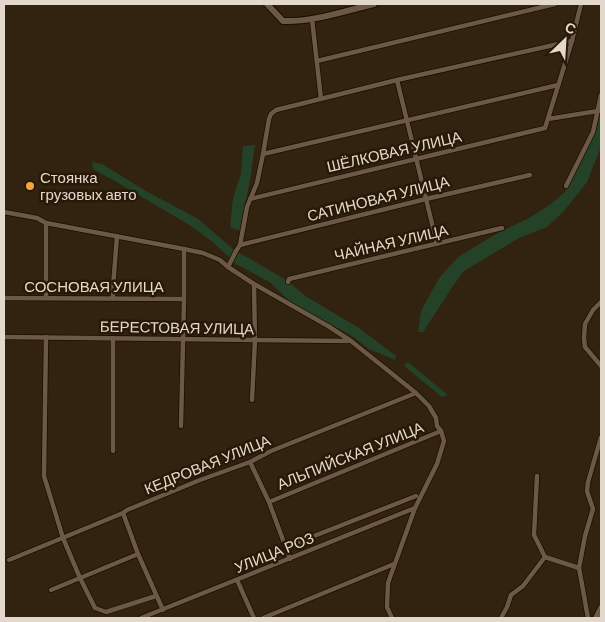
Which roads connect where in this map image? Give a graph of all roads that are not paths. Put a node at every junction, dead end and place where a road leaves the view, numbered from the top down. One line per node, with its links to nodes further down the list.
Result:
1 (267, 4): 5 (street)
2 (374, 4): 5 (street)
3 (554, 4): 7 (street)
4 (581, 4): 6 (street)
5 (312, 19): 7 (street)
6 (572, 40): 8 (street); 9 (street)
7 (316, 61): 11 (street)
8 (397, 80): 11 (street); 14 (street)
9 (558, 85): 13 (street); 14 (street)
10 (601, 95): 12 (street)
11 (321, 99): 15 (street)
12 (598, 111): 13 (street); 18 (street)
13 (548, 119): 16 (street, ШЁЛКОВАЯ УЛИЦА)
14 (406, 120): 15 (street); 16 (street)
15 (263, 154): 19 (street)
16 (416, 159): 19 (street, ШЁЛКОВАЯ УЛИЦА); 20 (street)
17 (530, 174): 20 (street, САТИНОВАЯ УЛИЦА)
18 (566, 186)
19 (250, 199): 25 (street)
20 (426, 199): 25 (street, САТИНОВАЯ УЛИЦА); 26 (street)
21 (4, 212): 22 (street)
22 (46, 223): 24 (street); 32 (street)
23 (502, 228): 26 (street, ЧАЙНАЯ УЛИЦА)
24 (117, 236): 27 (street); 33 (street)
25 (240, 244): 28 (street)
26 (437, 244): 29 (street, ЧАЙНАЯ УЛИЦА)
27 (184, 249): 28 (street); 34 (street)
28 (228, 267): 30 (street)
29 (288, 282)
30 (254, 284): 40 (street); 41 (street)
31 (4, 298): 32 (street, СОСНОВАЯ УЛИЦА)
32 (46, 298): 33 (street, СОСНОВАЯ УЛИЦА)
33 (113, 298): 34 (street, СОСНОВАЯ УЛИЦА)
34 (184, 299): 39 (street)
35 (601, 302): 42 (street)
36 (4, 337): 37 (street, БЕРЕСТОВАЯ УЛИЦА)
37 (46, 337): 38 (street, БЕРЕСТОВАЯ УЛИЦА); 55 (street)
38 (114, 338): 39 (street, БЕРЕСТОВАЯ УЛИЦА); 48 (street)
39 (183, 338): 40 (street, БЕРЕСТОВАЯ УЛИЦА); 45 (street)
40 (255, 340): 41 (street, БЕРЕСТОВАЯ УЛИЦА); 44 (street)
41 (351, 341): 43 (street)
42 (601, 366)
43 (416, 393): 46 (street); 49 (street, КЕДРОВАЯ УЛИЦА)
44 (252, 400)
45 (181, 426)
46 (440, 431): 52 (street, АЛЬПИЙСКАЯ УЛИЦА); 53 (street)
47 (601, 438): 62 (street)
48 (113, 451)
49 (250, 462): 52 (street); 54 (street, КЕДРОВАЯ УЛИЦА)
50 (537, 476): 58 (street)
51 (416, 496): 56 (street, УЛИЦА РОЗ)
52 (269, 502): 56 (street)
53 (415, 508): 59 (street, УЛИЦА РОЗ); 61 (street)
54 (123, 513): 55 (street, КЕДРОВАЯ УЛИЦА); 57 (street)
55 (63, 538): 60 (street, КЕДРОВАЯ УЛИЦА); 63 (street)
56 (286, 547): 59 (street)
57 (138, 554): 63 (street); 66 (street)
58 (545, 557): 62 (street); 73 (street)
59 (290, 558): 64 (street, УЛИЦА РОЗ)
60 (9, 560)
61 (394, 564): 71 (street); 72 (street)
62 (579, 568): 74 (street)
63 (80, 578): 65 (street); 66 (street)
64 (237, 580): 68 (street, УЛИЦА РОЗ); 70 (street)
65 (51, 590)
66 (156, 596): 68 (street)
67 (601, 608): 75 (street)
68 (163, 610): 69 (street, УЛИЦА РОЗ)
69 (141, 618)
70 (254, 618)
71 (263, 618)
72 (392, 618)
73 (501, 618)
74 (588, 618)
75 (596, 618)

